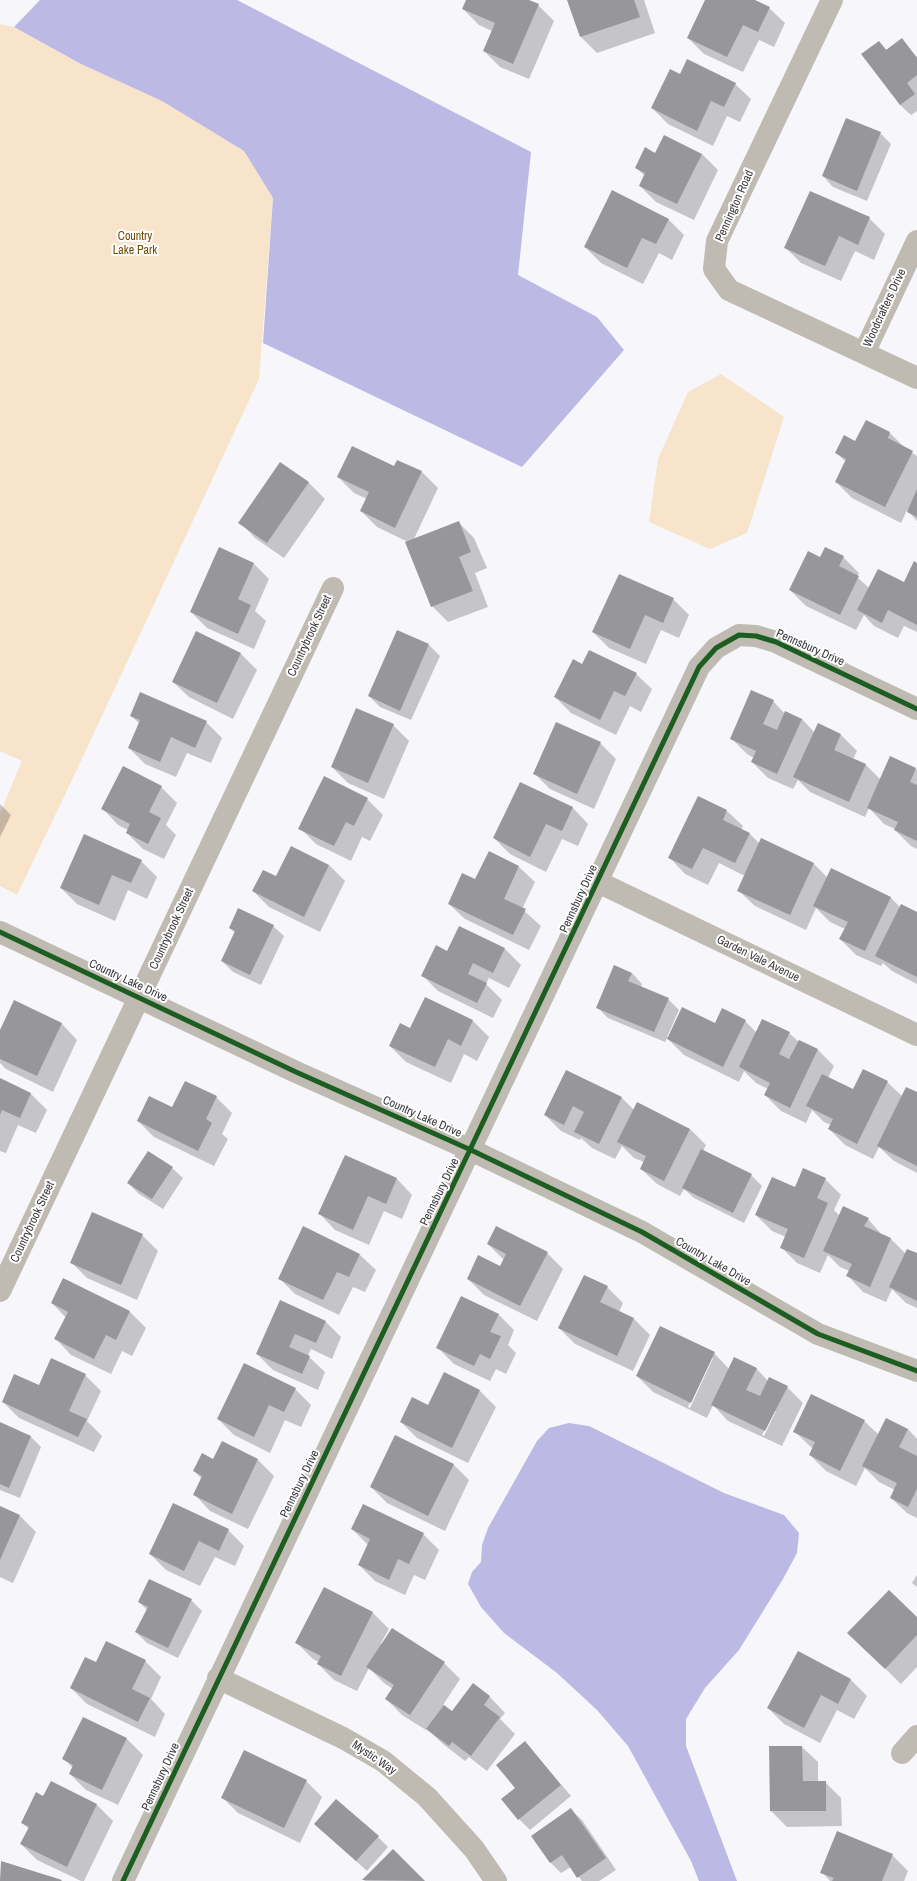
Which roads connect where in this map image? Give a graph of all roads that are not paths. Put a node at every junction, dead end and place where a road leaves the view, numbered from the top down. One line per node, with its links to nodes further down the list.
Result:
1 (832, 0): 3 (street, Pennington Road)
2 (917, 241): 3 (street, Woodcrafters Drive)
3 (864, 353): 4 (street, Pennington Road)
4 (917, 378)
5 (333, 588): 9 (street, Countrybrook Street)
6 (917, 709): 7 (street, Pennsbury Drive)
7 (598, 882): 10 (street, Garden Vale Avenue); 11 (street, Pennsbury Drive)
8 (0, 932): 9 (street, Country Lake Drive)
9 (139, 998): 11 (street, Country Lake Drive); 12 (street, Countrybrook Street)
10 (917, 1035)
11 (471, 1150): 13 (street, Country Lake Drive); 14 (street, Pennsbury Drive)
12 (0, 1291)
13 (917, 1372)
14 (218, 1678): 17 (street, Pennsbury Drive); 18 (street, Mystic Way)
15 (917, 1736): 16 (street)
16 (902, 1753)
17 (123, 1881)
18 (496, 1881)

